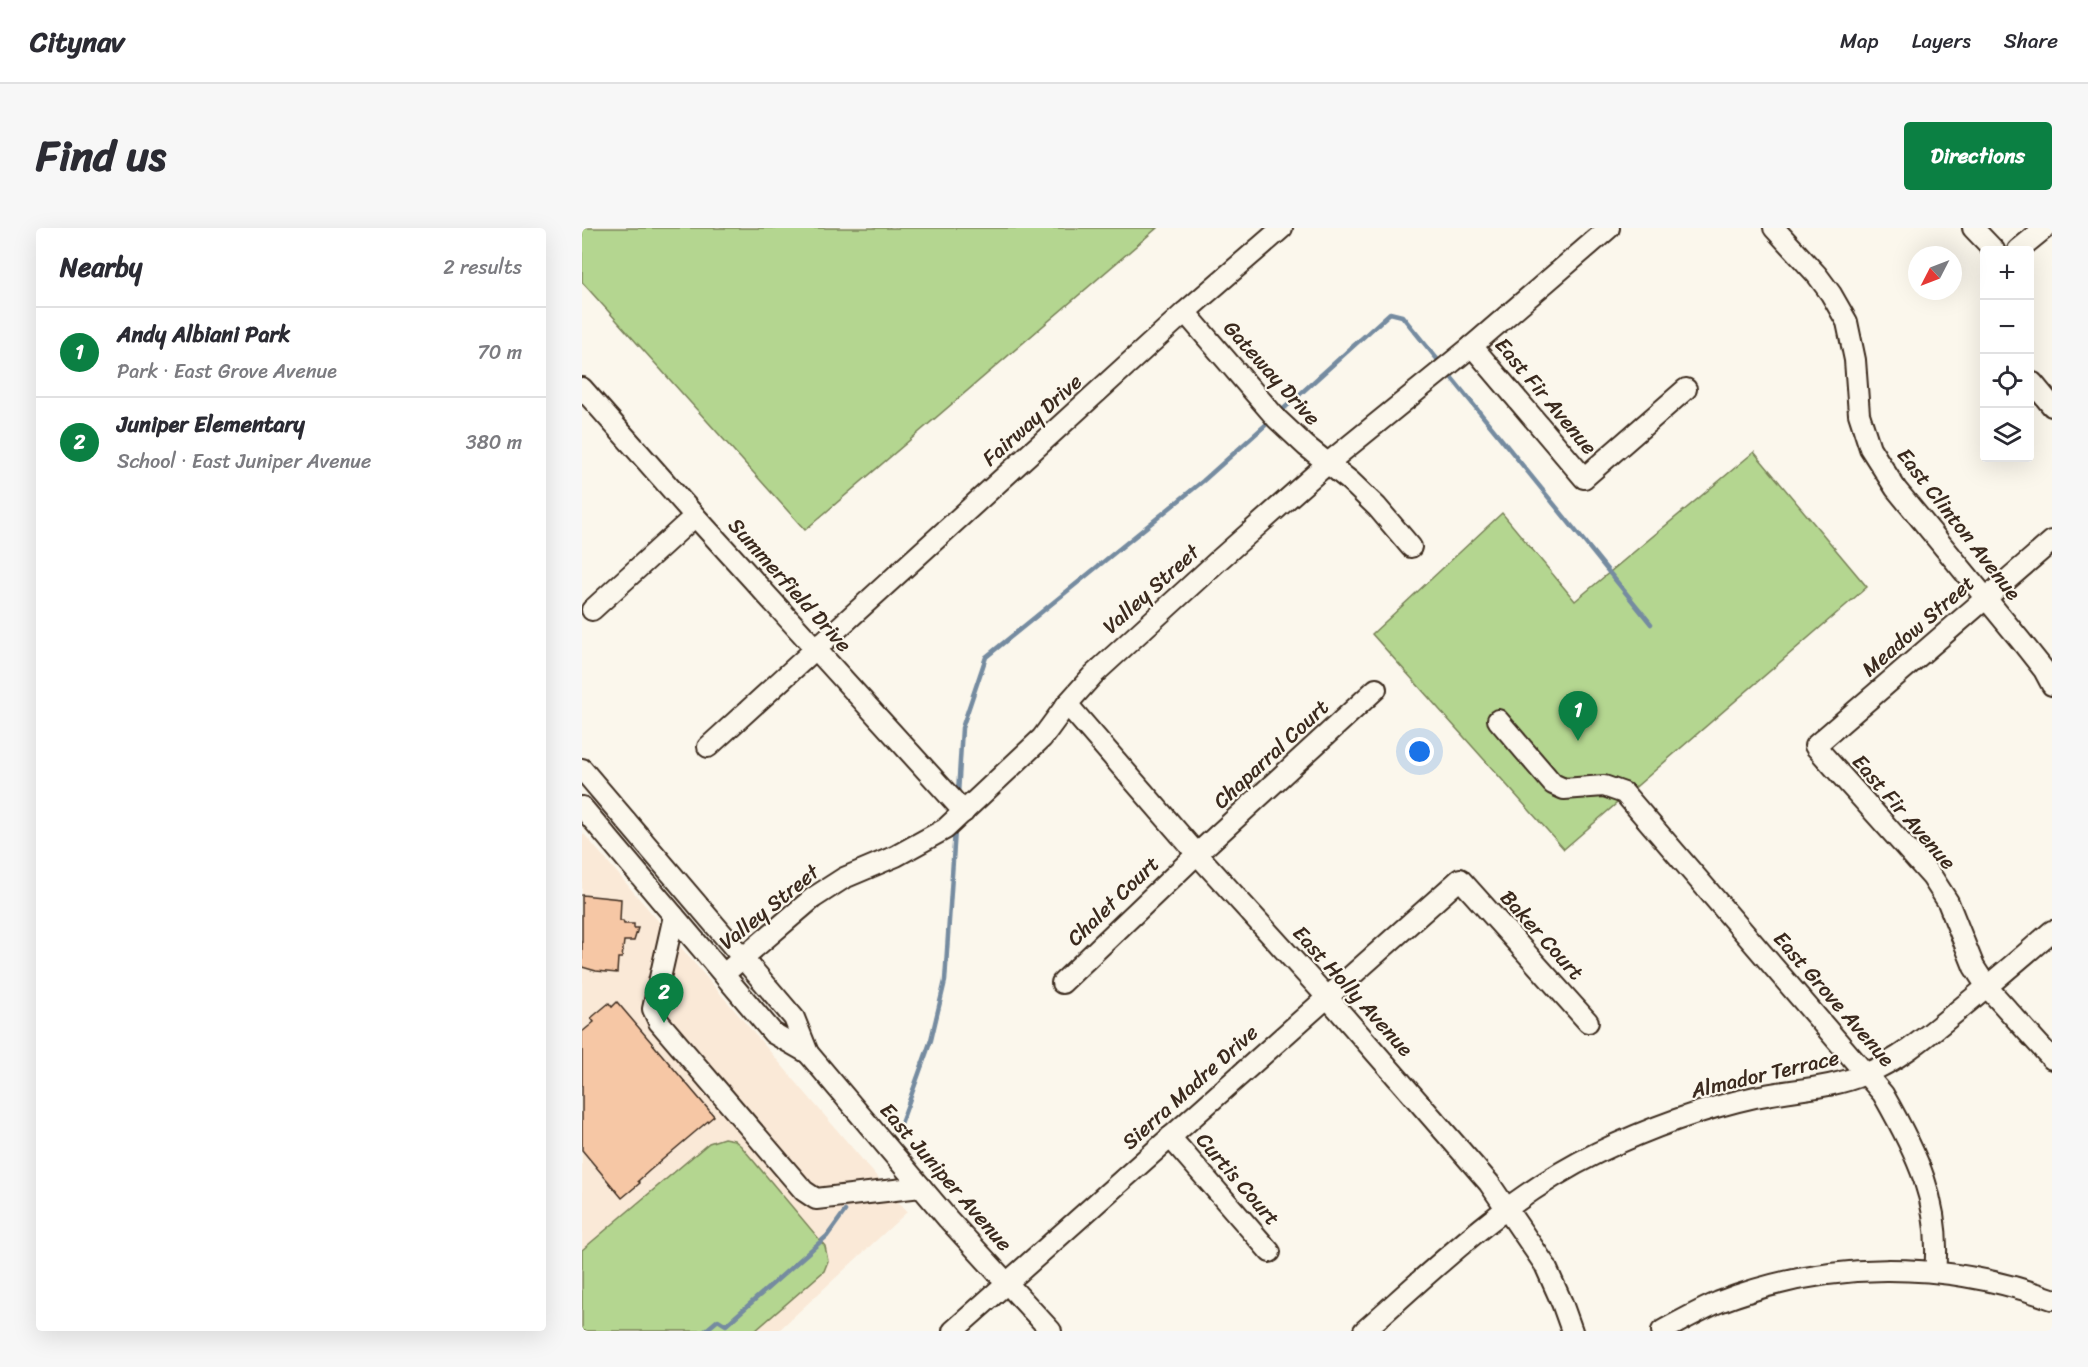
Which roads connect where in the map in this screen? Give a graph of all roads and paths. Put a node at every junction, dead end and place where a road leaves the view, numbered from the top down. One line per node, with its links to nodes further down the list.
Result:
1 (1282, 228): 8 (street, Fairway Drive)
2 (1609, 228): 9 (street, Valley Street)
3 (1773, 228): 18 (street, East Clinton Avenue)
4 (1973, 228): 6 (street)
5 (2044, 228): 7 (street)
6 (1990, 246)
7 (2023, 246)
8 (1185, 312): 14 (street, Gateway Drive); 20 (street, Fairway Drive)
9 (1472, 346): 12 (street, East Fir Avenue); 14 (street, Valley Street)
10 (2034, 384): 13 (street)
11 (582, 388): 15 (street, Summerfield Drive)
12 (1686, 389)
13 (2052, 406)
14 (1328, 463): 17 (street, Gateway Drive); 23 (street, Valley Street)
15 (695, 516): 19 (street); 20 (street, Summerfield Drive)
16 (2052, 541): 18 (street, Meadow Street)
17 (1411, 547)
18 (1986, 598): 21 (street, East Clinton Avenue); 25 (street, Meadow Street)
19 (592, 610)
20 (816, 649): 26 (street, Fairway Drive); 31 (street, Summerfield Drive)
21 (2052, 686)
22 (1376, 689): 32 (street, Chaparral Court)
23 (1067, 704): 31 (street, Valley Street); 32 (street, East Holly Avenue)
24 (1498, 720): 44 (street, East Grove Avenue)
25 (1815, 746): 39 (street, East Fir Avenue)
26 (708, 747)
27 (583, 770): 28 (street, East Juniper Avenue)
28 (598, 787): 29 (street); 36 (street, East Juniper Avenue)
29 (582, 800)
30 (582, 807): 34 (street, East Juniper Avenue)
31 (964, 812): 36 (street, Valley Street)
32 (1197, 854): 38 (street, Chalet Court); 40 (street, East Holly Avenue)
33 (1461, 879): 40 (street, Sierra Madre Drive); 41 (street, Baker Court)
34 (674, 916): 37 (street, East Juniper Avenue); 46 (street)
35 (2052, 931): 39 (street, Almador Terrace)
36 (743, 958): 37 (street, Valley Street); 42 (street, East Juniper Avenue)
37 (724, 974): 42 (street, East Juniper Avenue)
38 (1062, 983)
39 (1987, 987): 43 (street, East Fir Avenue); 44 (street, Almador Terrace)
40 (1327, 997): 45 (street, Sierra Madre Drive); 47 (street, East Holly Avenue)
41 (1588, 1022)
42 (808, 1053): 46 (street, East Juniper Avenue)
43 (2052, 1059)
44 (1866, 1074): 47 (street, Almador Terrace); 49 (street, East Grove Avenue)
45 (1170, 1137): 48 (street, Curtis Court); 50 (street, Sierra Madre Drive)
46 (921, 1187): 50 (street, East Juniper Avenue)
47 (1507, 1208): 54 (street, Almador Terrace); 55 (street, East Holly Avenue)
48 (1270, 1252)
49 (1935, 1272): 51 (street); 56 (street)
50 (1008, 1283): 52 (street, Sierra Madre Drive); 53 (street, East Juniper Avenue)
51 (2052, 1299)
52 (952, 1331)
53 (1051, 1331)
54 (1364, 1331)
55 (1572, 1331)
56 (1662, 1331)

